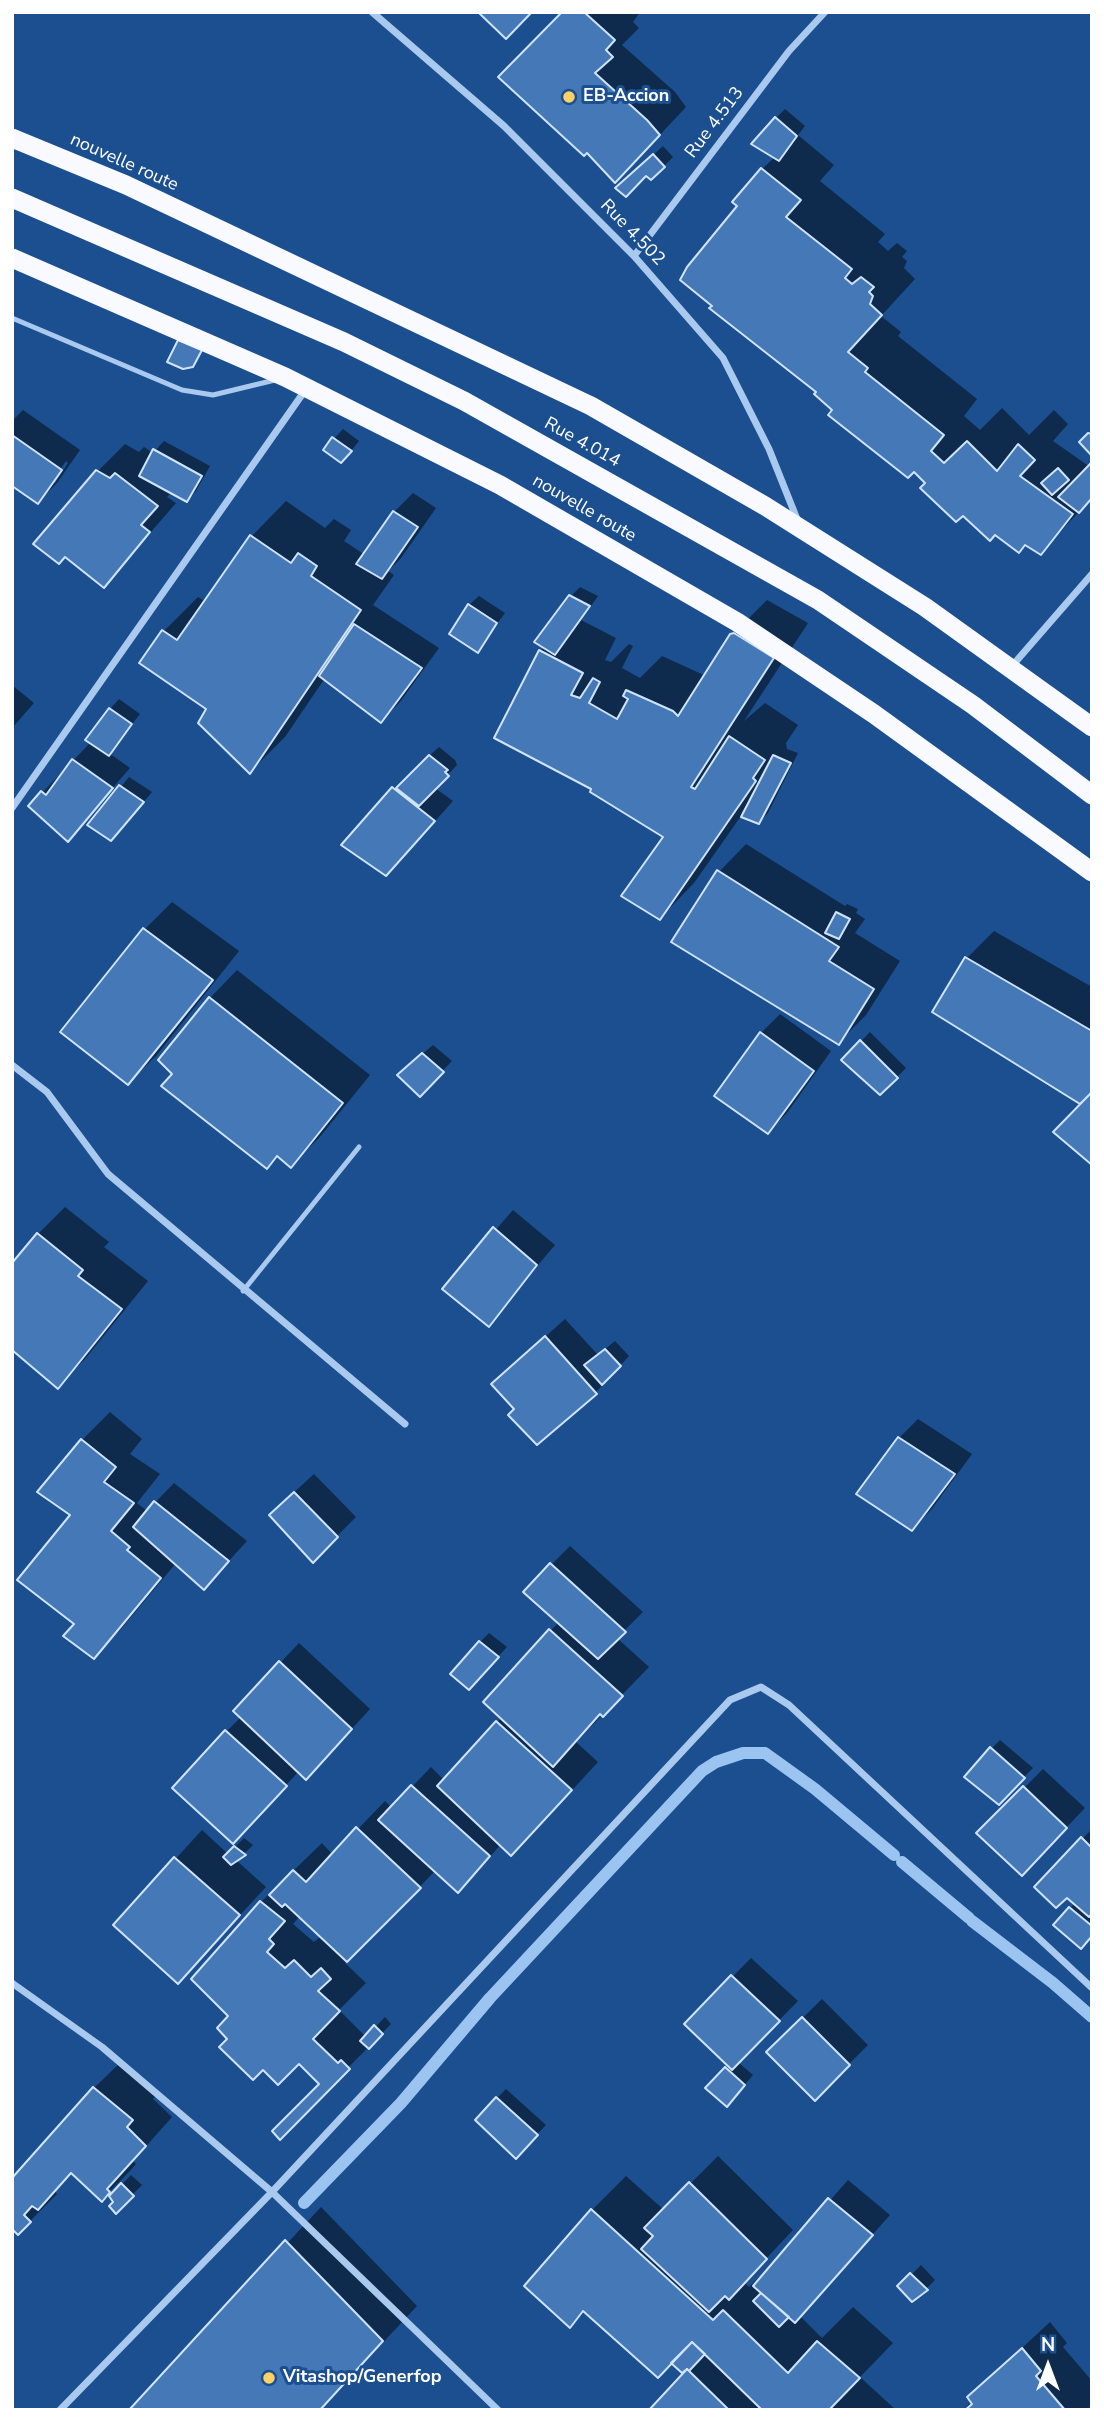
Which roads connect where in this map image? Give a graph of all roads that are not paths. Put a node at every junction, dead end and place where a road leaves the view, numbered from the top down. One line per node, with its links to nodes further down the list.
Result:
1 (372, 12): 5 (street, Rue 4.502)
2 (825, 12): 5 (street, Rue 4.513)
3 (12, 138): 10 (highway, nouvelle route)
4 (12, 198): 14 (highway, Rue 4.014)
5 (634, 256): 10 (street, Rue 4.502)
6 (12, 258): 8 (highway, nouvelle route)
7 (12, 318): 8 (lane)
8 (285, 377): 9 (highway, nouvelle route)
9 (306, 388): 15 (street); 16 (highway, nouvelle route)
10 (800, 527): 12 (highway, nouvelle route)
11 (1092, 574): 12 (street)
12 (1010, 668): 13 (highway, nouvelle route)
13 (1092, 727)
14 (1092, 795)
15 (12, 808)
16 (1092, 872)
17 (12, 1065): 19 (street)
18 (359, 1147): 19 (lane)
19 (243, 1291): 20 (street)
20 (405, 1424)
21 (12, 1983): 23 (street)
22 (1092, 1988): 23 (street)
23 (272, 2192): 24 (street); 25 (street)
24 (60, 2410)
25 (498, 2410)

